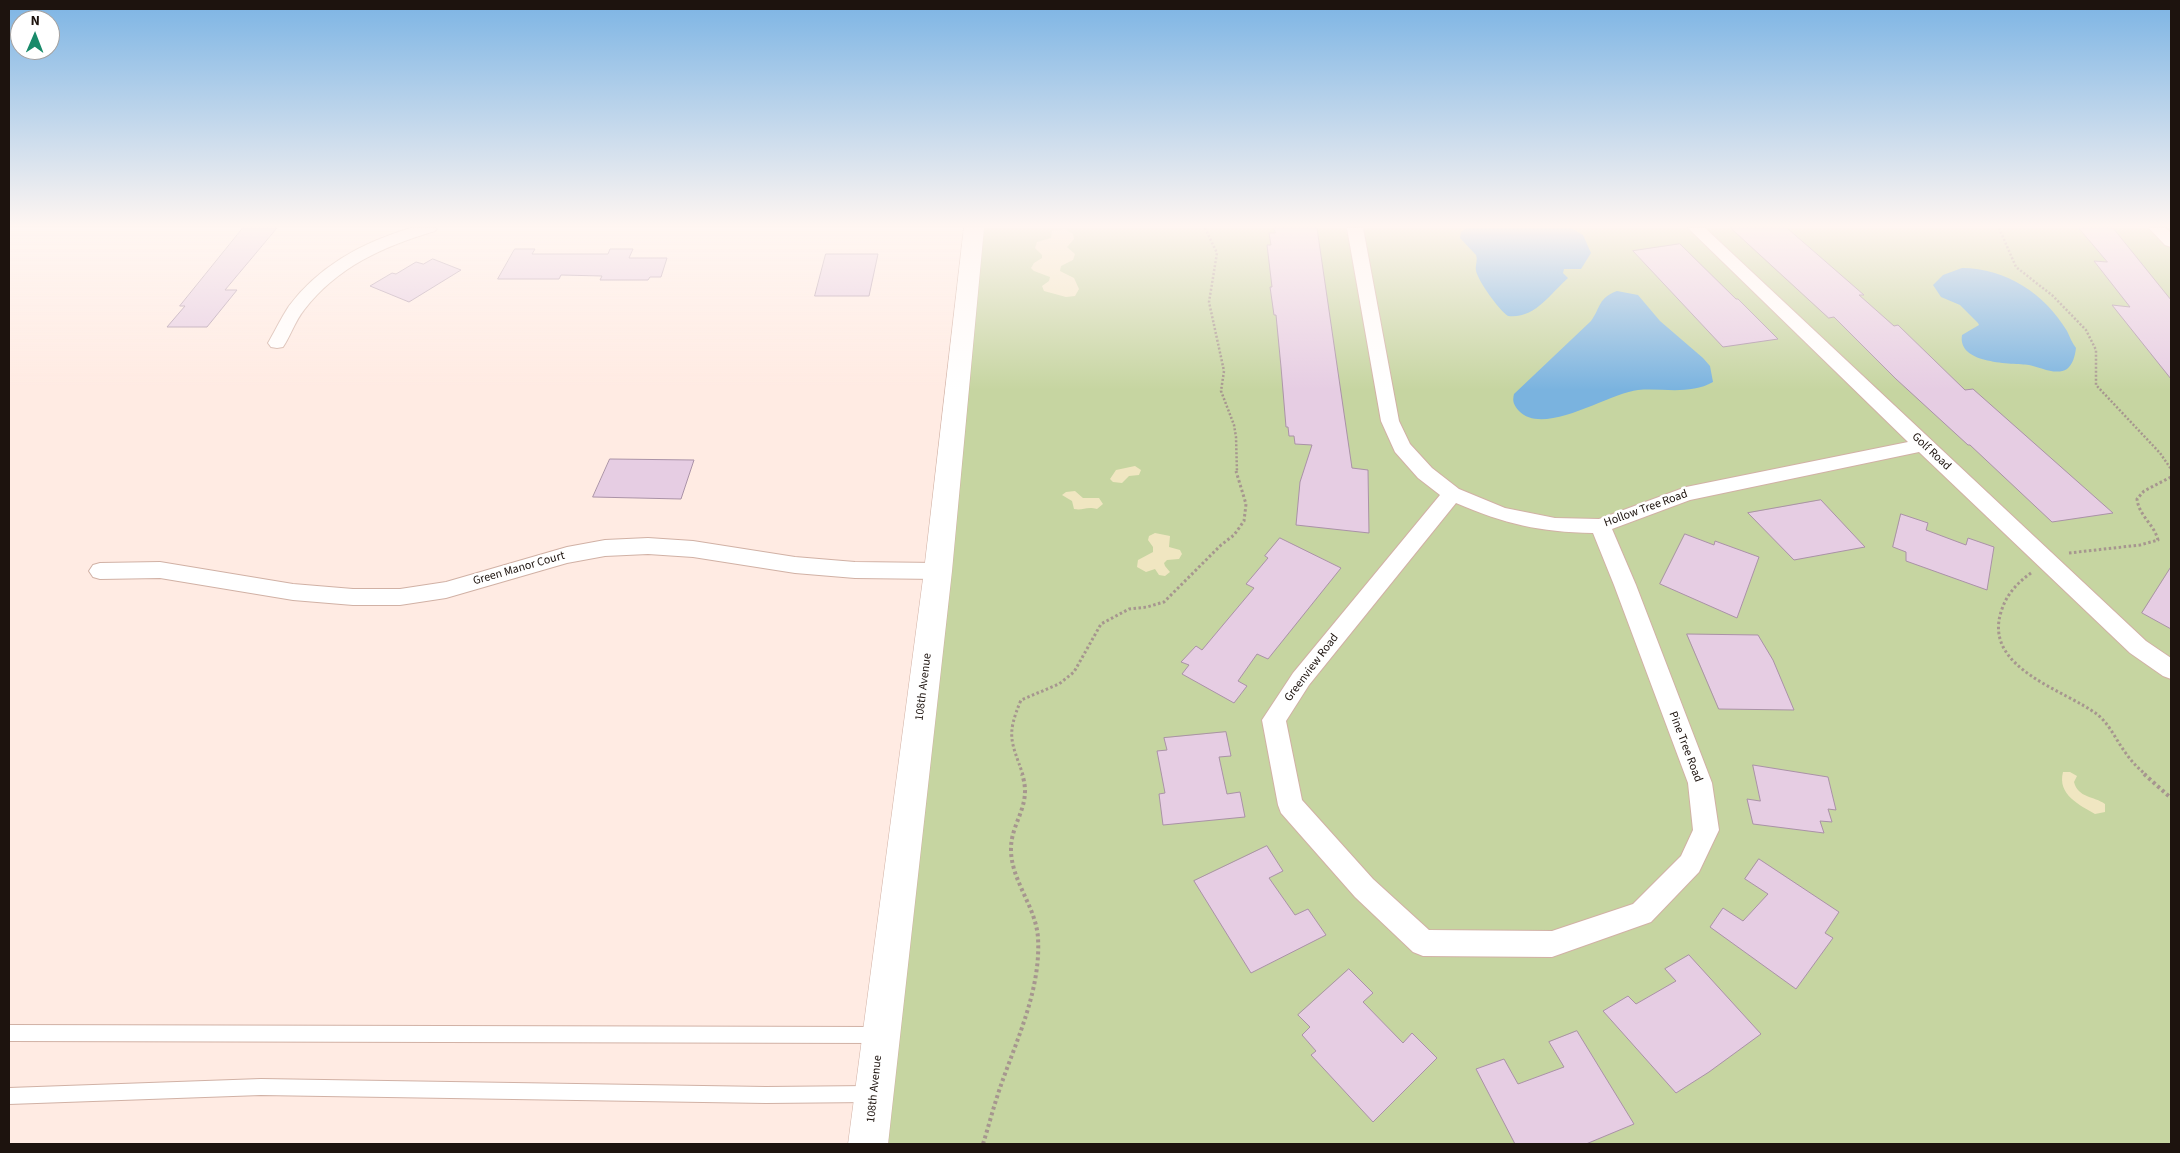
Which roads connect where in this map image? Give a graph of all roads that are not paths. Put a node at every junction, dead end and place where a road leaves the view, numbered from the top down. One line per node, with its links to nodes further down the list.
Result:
1 (319, 282): 5 (street)
2 (968, 282): 10 (street, 108th Avenue)
3 (1364, 282): 7 (street, Hollow Tree Road)
4 (1752, 282): 6 (street, Golf Road)
5 (277, 343)
6 (1923, 445): 8 (street, Hollow Tree Road); 11 (street, Golf Road)
7 (1452, 494): 8 (street, Hollow Tree Road); 12 (street, Greenview Road)
8 (1600, 526): 12 (street, Pine Tree Road)
9 (100, 571): 10 (street, Green Manor Court)
10 (938, 571): 14 (street, 108th Avenue)
11 (2171, 670)
12 (1423, 943)
13 (9, 1033): 14 (lane)
14 (881, 1034): 15 (street, 108th Avenue)
15 (874, 1093): 16 (lane); 17 (street, 108th Avenue)
16 (9, 1096)
17 (868, 1144)

